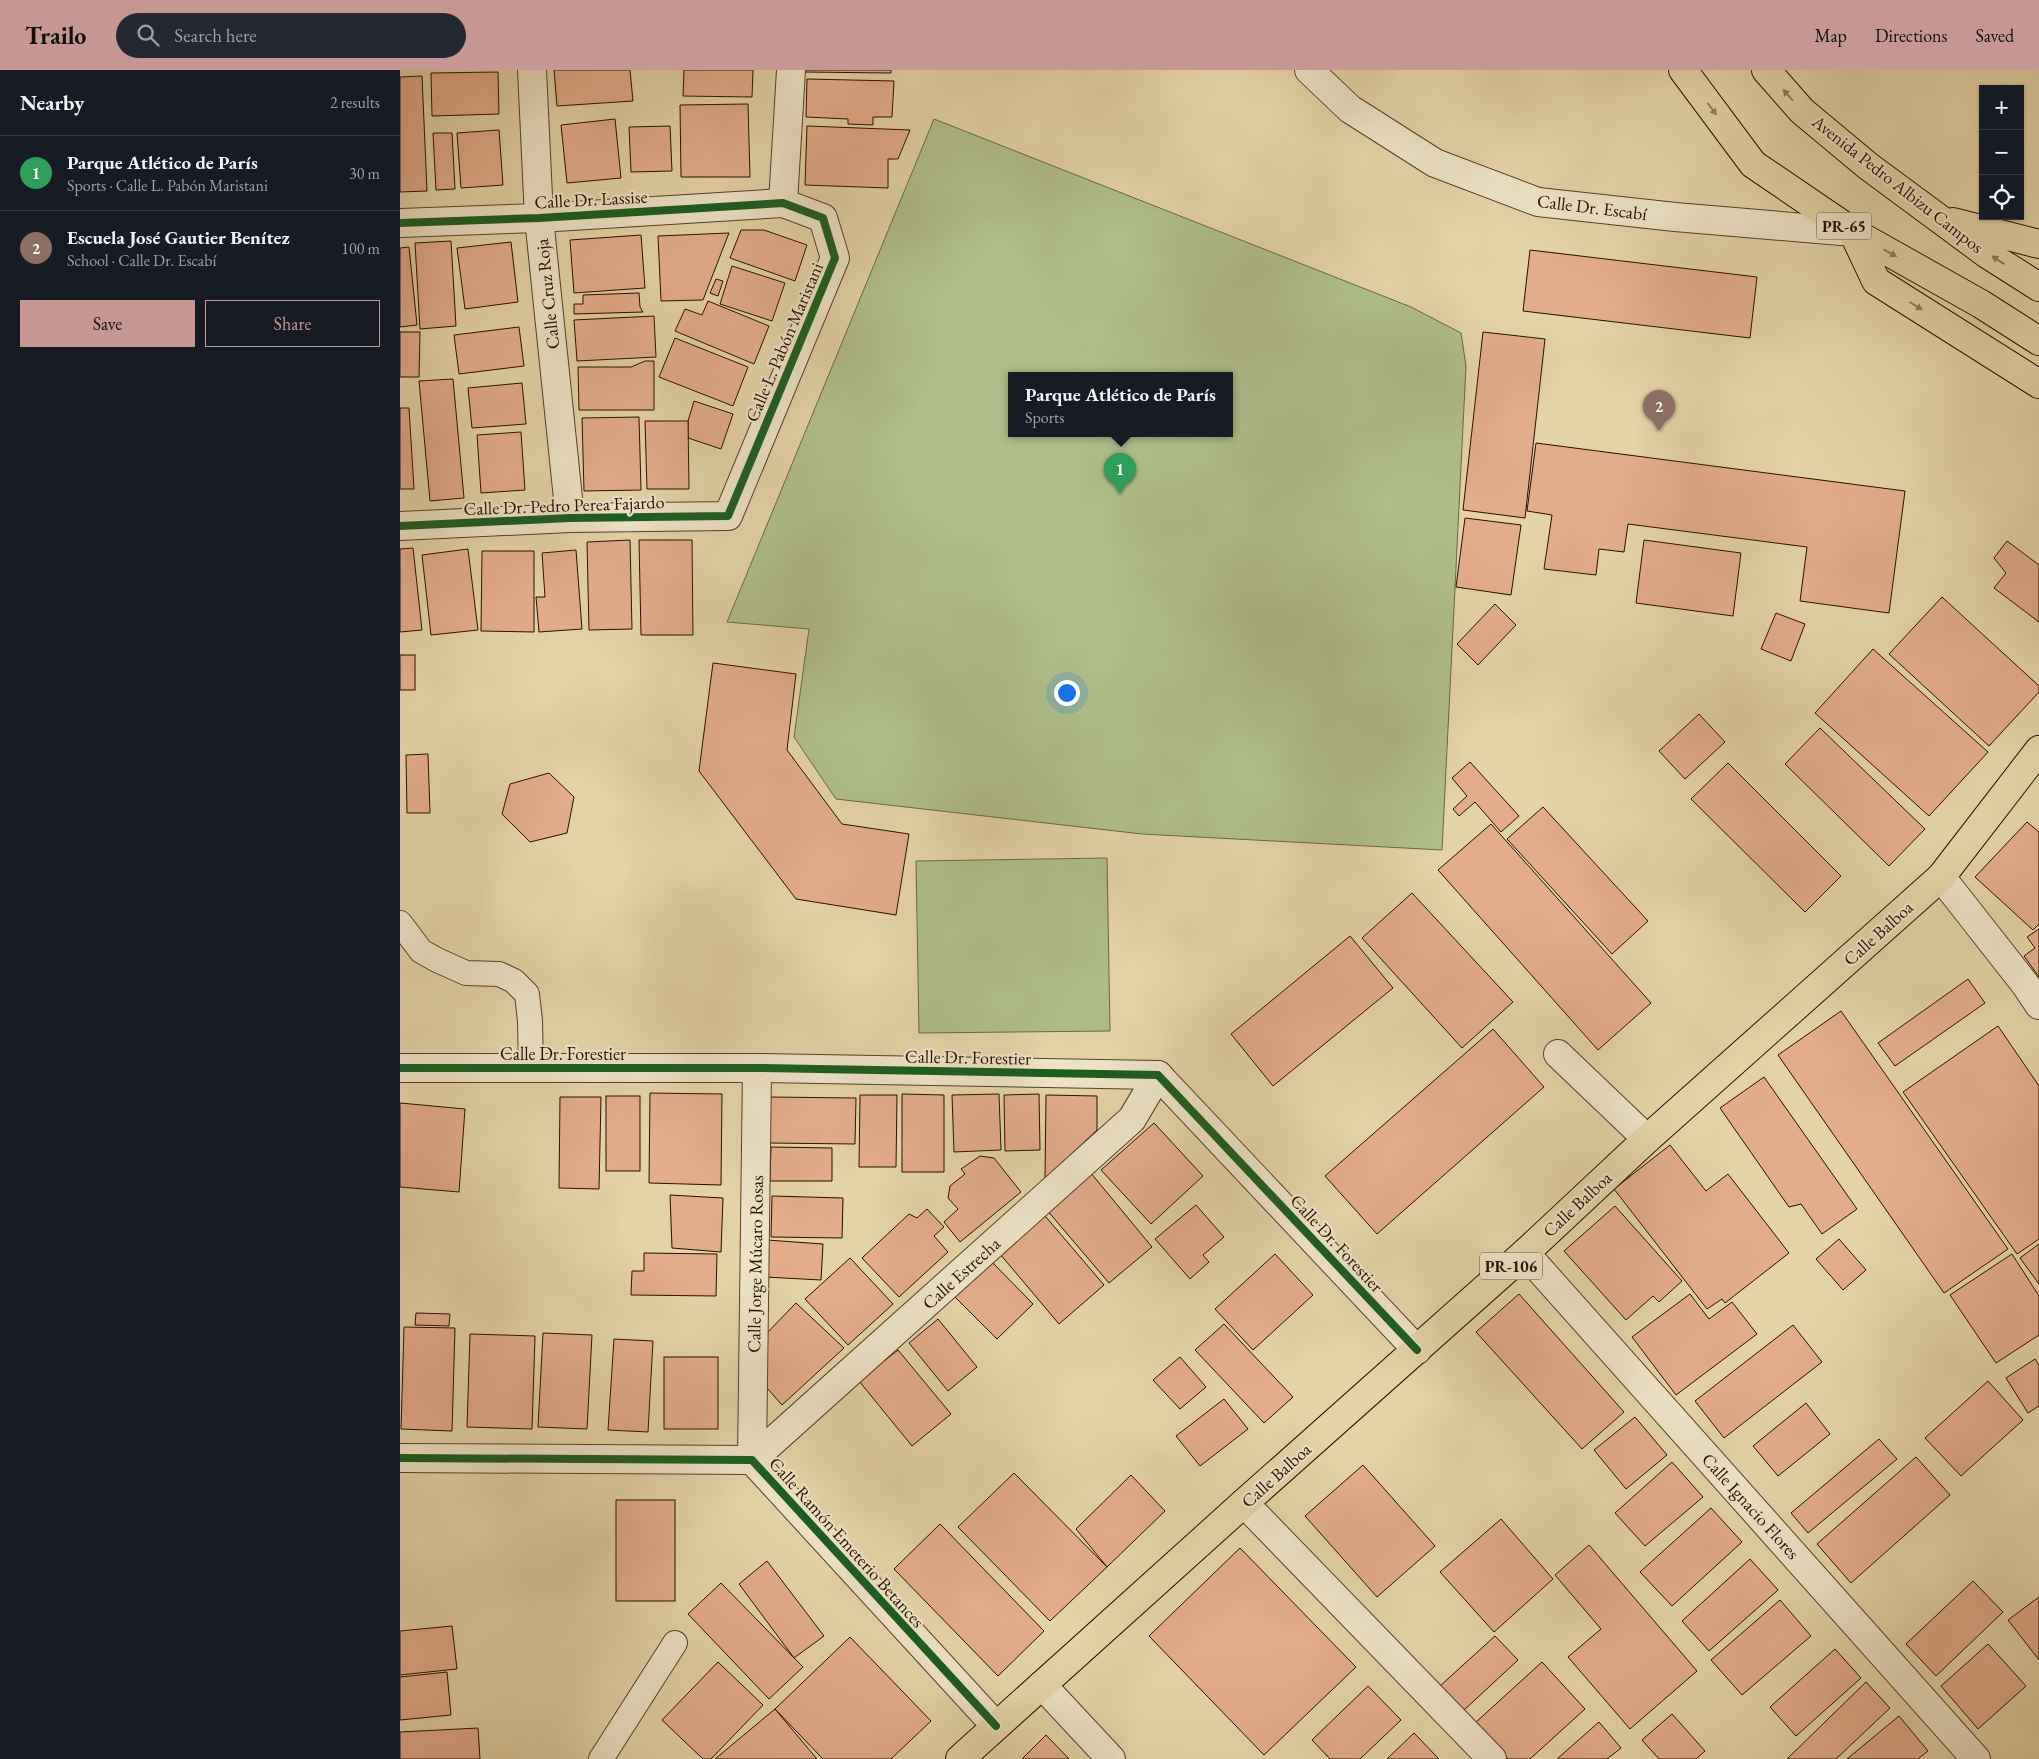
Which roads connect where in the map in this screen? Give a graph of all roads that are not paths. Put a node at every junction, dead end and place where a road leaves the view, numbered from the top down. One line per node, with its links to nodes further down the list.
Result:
1 (532, 70): 7 (street, Calle Cruz Roja)
2 (791, 70): 6 (street)
3 (1309, 70): 10 (street, Calle Dr. Escabí)
4 (1683, 70): 10 (main road, PR-65, one-way to 10)
5 (1766, 70): 8 (main road, Avenida Pedro Albizu Campos, one-way to 5)
6 (783, 203): 7 (street, Calle Dr. Lassise); 15 (street, Calle L. Pabón Maristani)
7 (539, 218): 9 (street, Calle Dr. Lassise); 16 (street, Calle Cruz Roja)
8 (1939, 218): 11 (main road); 12 (main road, Avenida Pedro Albizu Campos, one-way to 8)
9 (400, 223)
10 (1853, 232): 13 (main road, PR-65, one-way to 13); 14 (main road, one-way to 14)
11 (2039, 244)
12 (2039, 287)
13 (2039, 341)
14 (2039, 384)
15 (728, 516): 16 (street, Calle Dr. Pedro Perea Fajardo)
16 (570, 518): 17 (street, Calle Dr. Pedro Perea Fajardo)
17 (400, 526)
18 (2039, 750): 19 (main road, Calle Balboa / PR-106)
19 (1941, 877): 21 (street); 27 (main road, Calle Balboa / PR-106)
20 (400, 923): 24 (lane)
21 (2039, 1005)
22 (1558, 1054): 27 (street)
23 (400, 1068): 24 (street, Calle Dr. Forestier)
24 (531, 1068): 25 (street, Calle Dr. Forestier)
25 (757, 1068): 26 (street, Calle Dr. Forestier); 31 (street, Calle Jorge Múcaro Rosas)
26 (1158, 1075): 29 (street, Calle Dr. Forestier); 31 (street, Calle Estrecha)
27 (1647, 1138): 28 (main road, Calle Balboa / PR-106)
28 (1525, 1253): 29 (main road, Calle Balboa / PR-106); 40 (street, Calle Ignacio Flores)
29 (1417, 1350): 32 (main road, Calle Balboa / PR-106)
30 (400, 1458): 31 (street, Calle Ramón Emeterio Betances)
31 (752, 1460): 35 (street, Calle Ramón Emeterio Betances)
32 (1244, 1503): 34 (main road, Calle Balboa / PR-106); 39 (street)
33 (676, 1643): 36 (lane)
34 (1042, 1685): 35 (main road, Calle Balboa / PR-106); 38 (street)
35 (996, 1726): 37 (main road, Calle Balboa / PR-106)
36 (601, 1759)
37 (960, 1759)
38 (1111, 1759)
39 (1492, 1759)
40 (1976, 1759)

